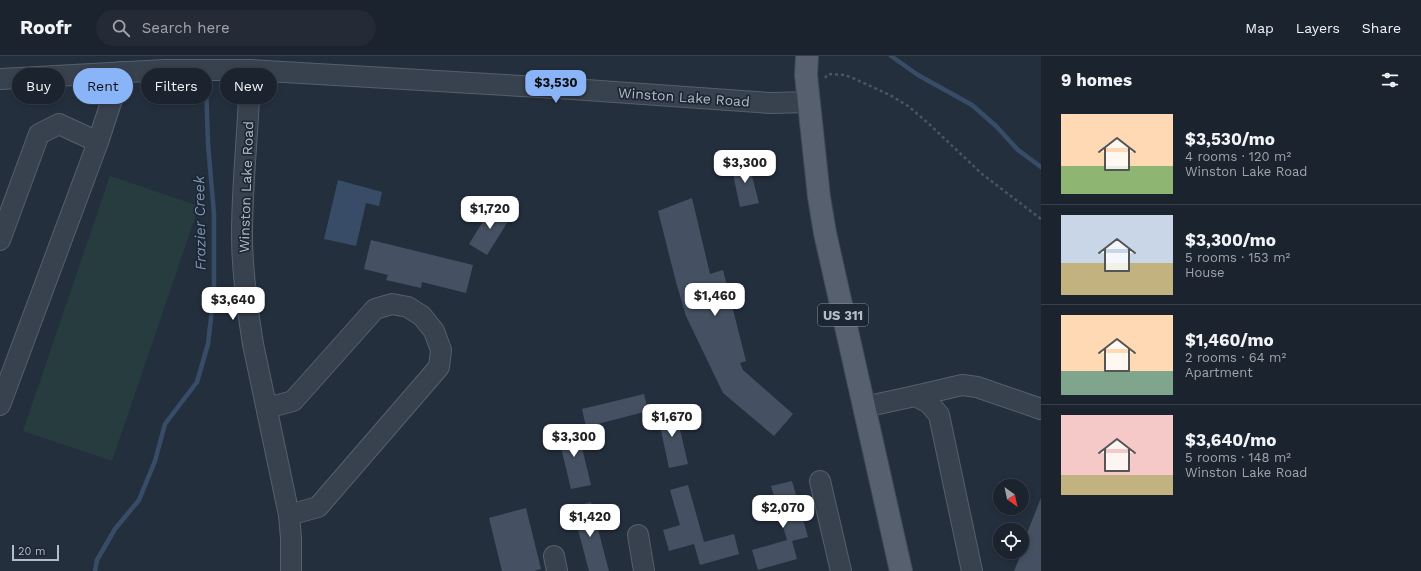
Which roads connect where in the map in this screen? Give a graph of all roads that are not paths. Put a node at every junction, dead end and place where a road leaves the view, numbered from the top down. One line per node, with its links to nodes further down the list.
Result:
1 (807, 56): 7 (main road, US 311)
2 (220, 70): 3 (street)
3 (133, 71)
4 (277, 72): 7 (street, Winston Lake Road)
5 (73, 75): 6 (street)
6 (0, 79)
7 (809, 102): 14 (main road, US 311)
8 (110, 104): 10 (street)
9 (249, 104): 15 (street, Winston Lake Road)
10 (98, 142): 11 (street); 13 (street)
11 (0, 240)
12 (915, 396): 14 (street); 16 (street); 24 (street)
13 (0, 405)
14 (864, 407): 23 (main road, US 311)
15 (267, 408): 18 (street, Winston Lake Road); 18 (street)
16 (1041, 409)
17 (820, 481): 22 (street)
18 (289, 515): 20 (street, Winston Lake Road)
19 (638, 535): 21 (street)
20 (291, 571)
21 (644, 571)
22 (842, 571)
23 (901, 571)
24 (972, 571)

